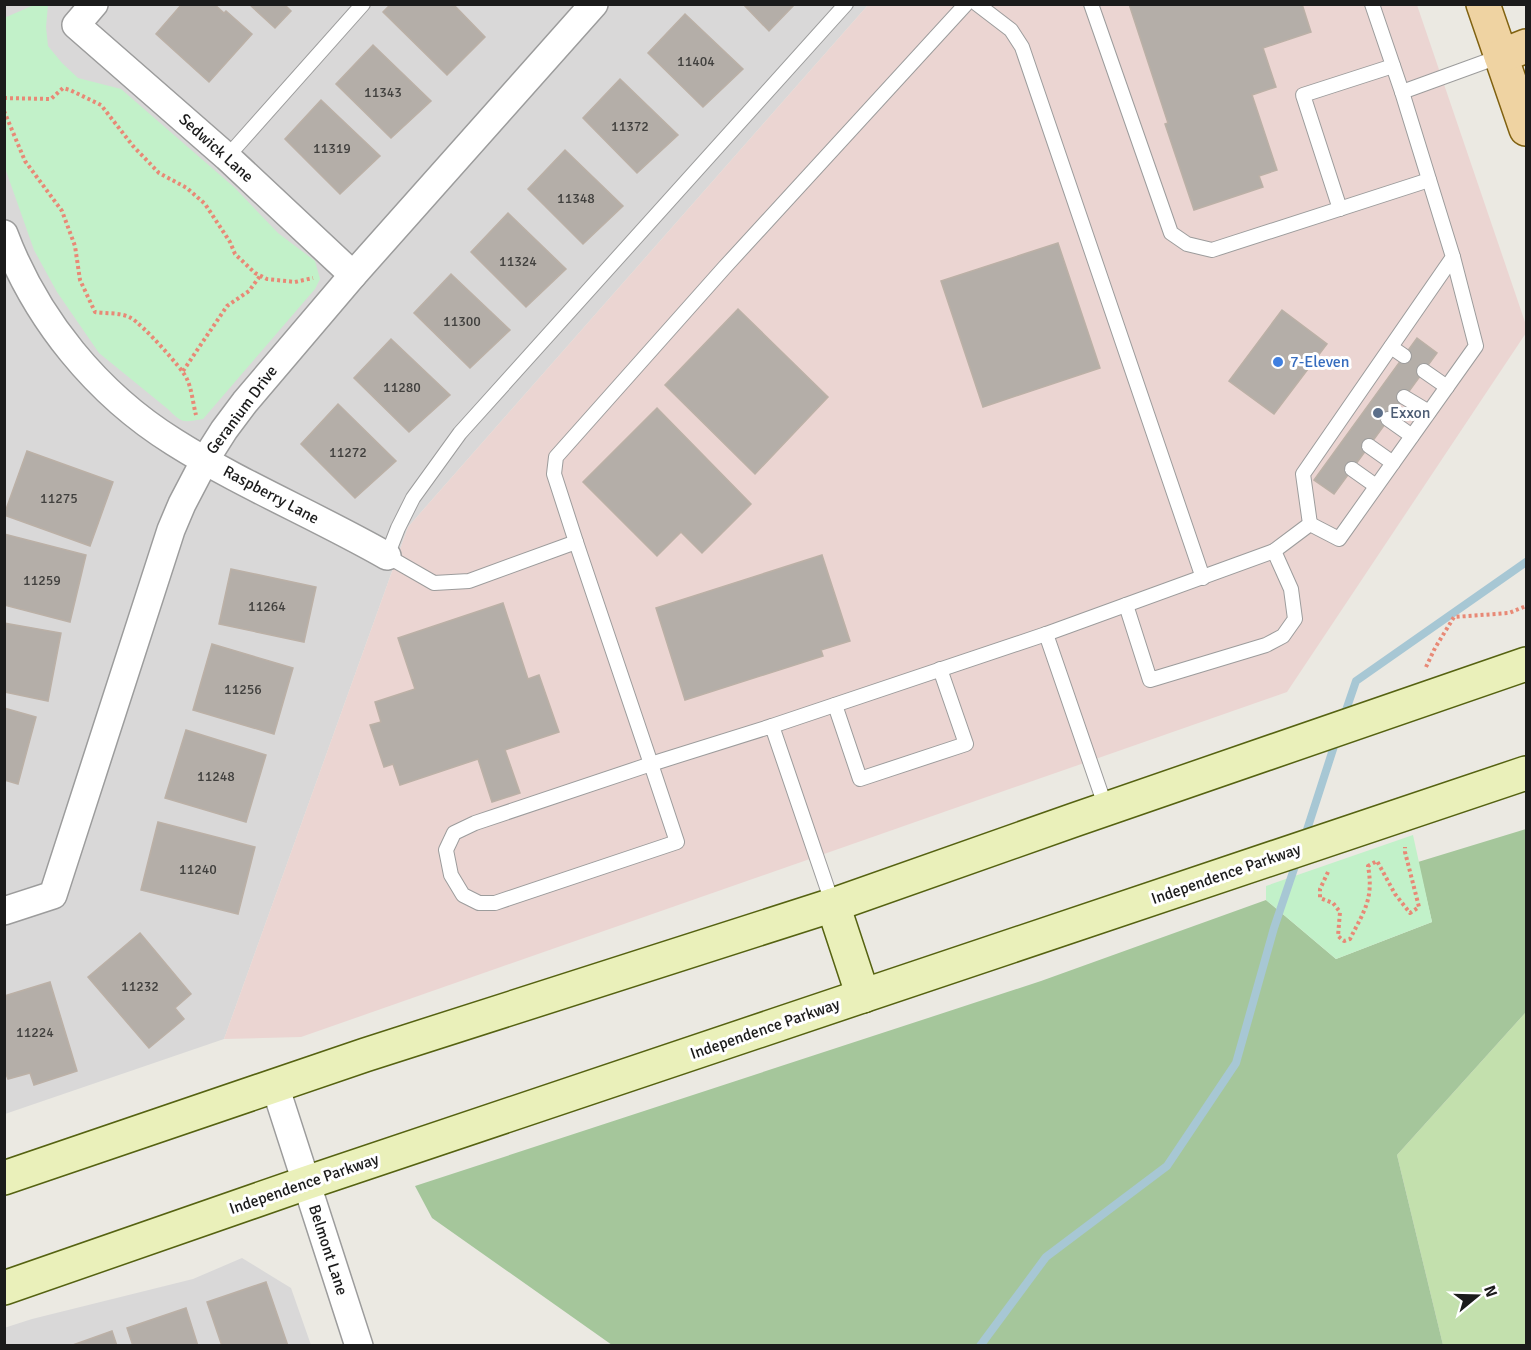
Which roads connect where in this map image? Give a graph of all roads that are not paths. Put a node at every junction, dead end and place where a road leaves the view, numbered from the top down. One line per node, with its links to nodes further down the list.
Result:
1 (94, 4): 14 (street, Sedwick Lane)
2 (363, 4): 14 (lane)
3 (594, 4): 19 (street, Geranium Drive)
4 (846, 4): 38 (lane)
5 (966, 4): 36 (lane)
6 (977, 4): 39 (lane)
7 (1091, 4): 16 (lane)
8 (1372, 4): 11 (lane)
9 (1483, 4): 10 (main road)
10 (1514, 51): 12 (lane); 13 (main road)
11 (1393, 66): 12 (lane); 16 (lane)
12 (1402, 92): 15 (lane)
13 (1527, 129)
14 (227, 158): 19 (street, Sedwick Lane)
15 (1429, 180): 16 (lane); 18 (lane)
16 (1340, 209)
17 (4, 234): 31 (street, Raspberry Lane)
18 (1453, 257): 20 (lane); 25 (lane)
19 (352, 274): 31 (street, Geranium Drive)
20 (1391, 347): 21 (lane); 23 (lane)
21 (1404, 356)
22 (1424, 371): 25 (lane)
23 (1371, 375): 24 (lane); 35 (lane)
24 (1384, 384)
25 (1447, 387): 27 (lane)
26 (1404, 397): 27 (lane)
27 (1429, 412): 29 (lane)
28 (1388, 419): 29 (lane)
29 (1412, 436): 32 (lane)
30 (1369, 446): 32 (lane)
31 (205, 460): 38 (street, Raspberry Lane); 50 (street, Geranium Drive)
32 (1393, 463): 34 (lane)
33 (1352, 469): 34 (lane)
34 (1376, 486): 35 (lane)
35 (1310, 524): 37 (lane)
36 (576, 542): 38 (lane); 46 (lane)
37 (1274, 551): 39 (lane); 40 (lane)
38 (387, 556)
39 (1203, 578): 40 (lane)
40 (1126, 605): 41 (lane)
41 (1046, 634): 43 (lane); 48 (lane)
42 (1527, 664): 48 (main road)
43 (940, 669): 44 (lane); 44 (lane)
44 (835, 705): 45 (lane)
45 (772, 726): 46 (lane); 49 (lane)
46 (651, 764): 46 (lane)
47 (1527, 773): 51 (main road, Independence Parkway)
48 (1106, 808): 49 (main road)
49 (833, 905): 51 (main road); 52 (main road)
50 (4, 911)
51 (863, 996): 54 (main road, Independence Parkway)
52 (275, 1086): 53 (main road); 54 (street, Belmont Lane)
53 (4, 1178)
54 (306, 1183): 55 (main road, Independence Parkway); 56 (street, Belmont Lane)
55 (4, 1288)
56 (359, 1346)

